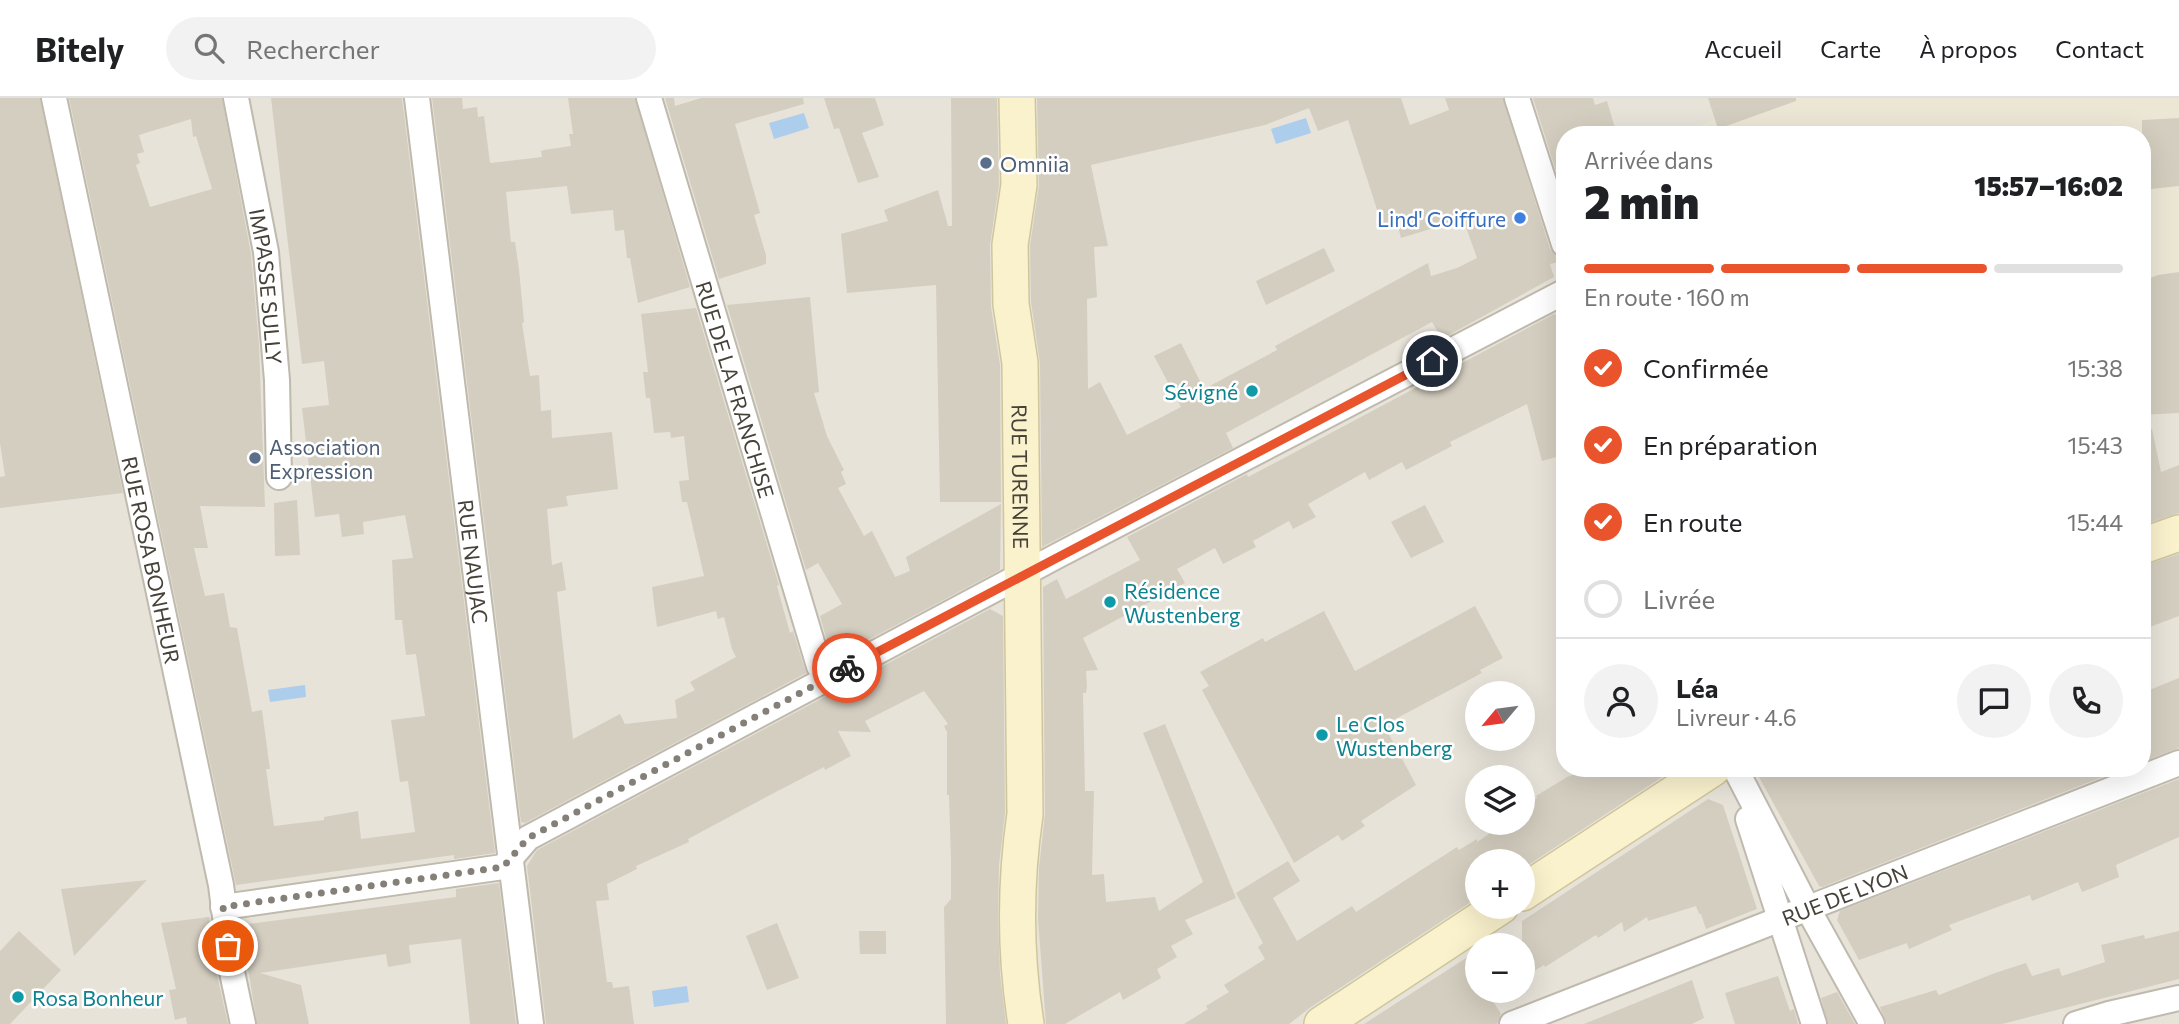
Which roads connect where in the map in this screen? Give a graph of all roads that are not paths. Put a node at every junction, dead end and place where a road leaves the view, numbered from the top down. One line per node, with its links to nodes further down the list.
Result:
1 (54, 98): 22 (street, RUE ROSA BONHEUR)
2 (236, 98): 9 (street, IMPASSE SULLY)
3 (416, 98): 20 (street, RUE NAUJAC)
4 (649, 98): 13 (street, RUE DE LA FRANCHISE)
5 (1017, 98): 12 (street, RUE TURENNE)
6 (1517, 98): 7 (street)
7 (1556, 219)
8 (1556, 296): 12 (street)
9 (279, 477)
10 (2179, 533): 11 (street)
11 (2151, 543)
12 (1022, 576): 13 (street); 29 (street, RUE TURENNE)
13 (826, 679): 20 (street)
14 (2179, 763): 15 (street, RUE DE LYON)
15 (2151, 774)
16 (1699, 777): 21 (street)
17 (1737, 777): 25 (street)
18 (1739, 777): 23 (street)
19 (2143, 777): 23 (street, RUE DE LYON)
20 (510, 859): 22 (street); 28 (street, RUE NAUJAC)
21 (1535, 884)
22 (223, 907): 27 (street, RUE ROSA BONHEUR)
23 (1808, 909): 25 (street, RUE DE LYON); 33 (street)
24 (1481, 919): 30 (street)
25 (1781, 919): 31 (street, RUE DE LYON); 32 (street)
26 (2179, 998): 34 (street)
27 (243, 1024)
28 (531, 1024)
29 (1026, 1024)
30 (1322, 1024)
31 (1511, 1024)
32 (1814, 1024)
33 (1872, 1024)
34 (2076, 1024)

